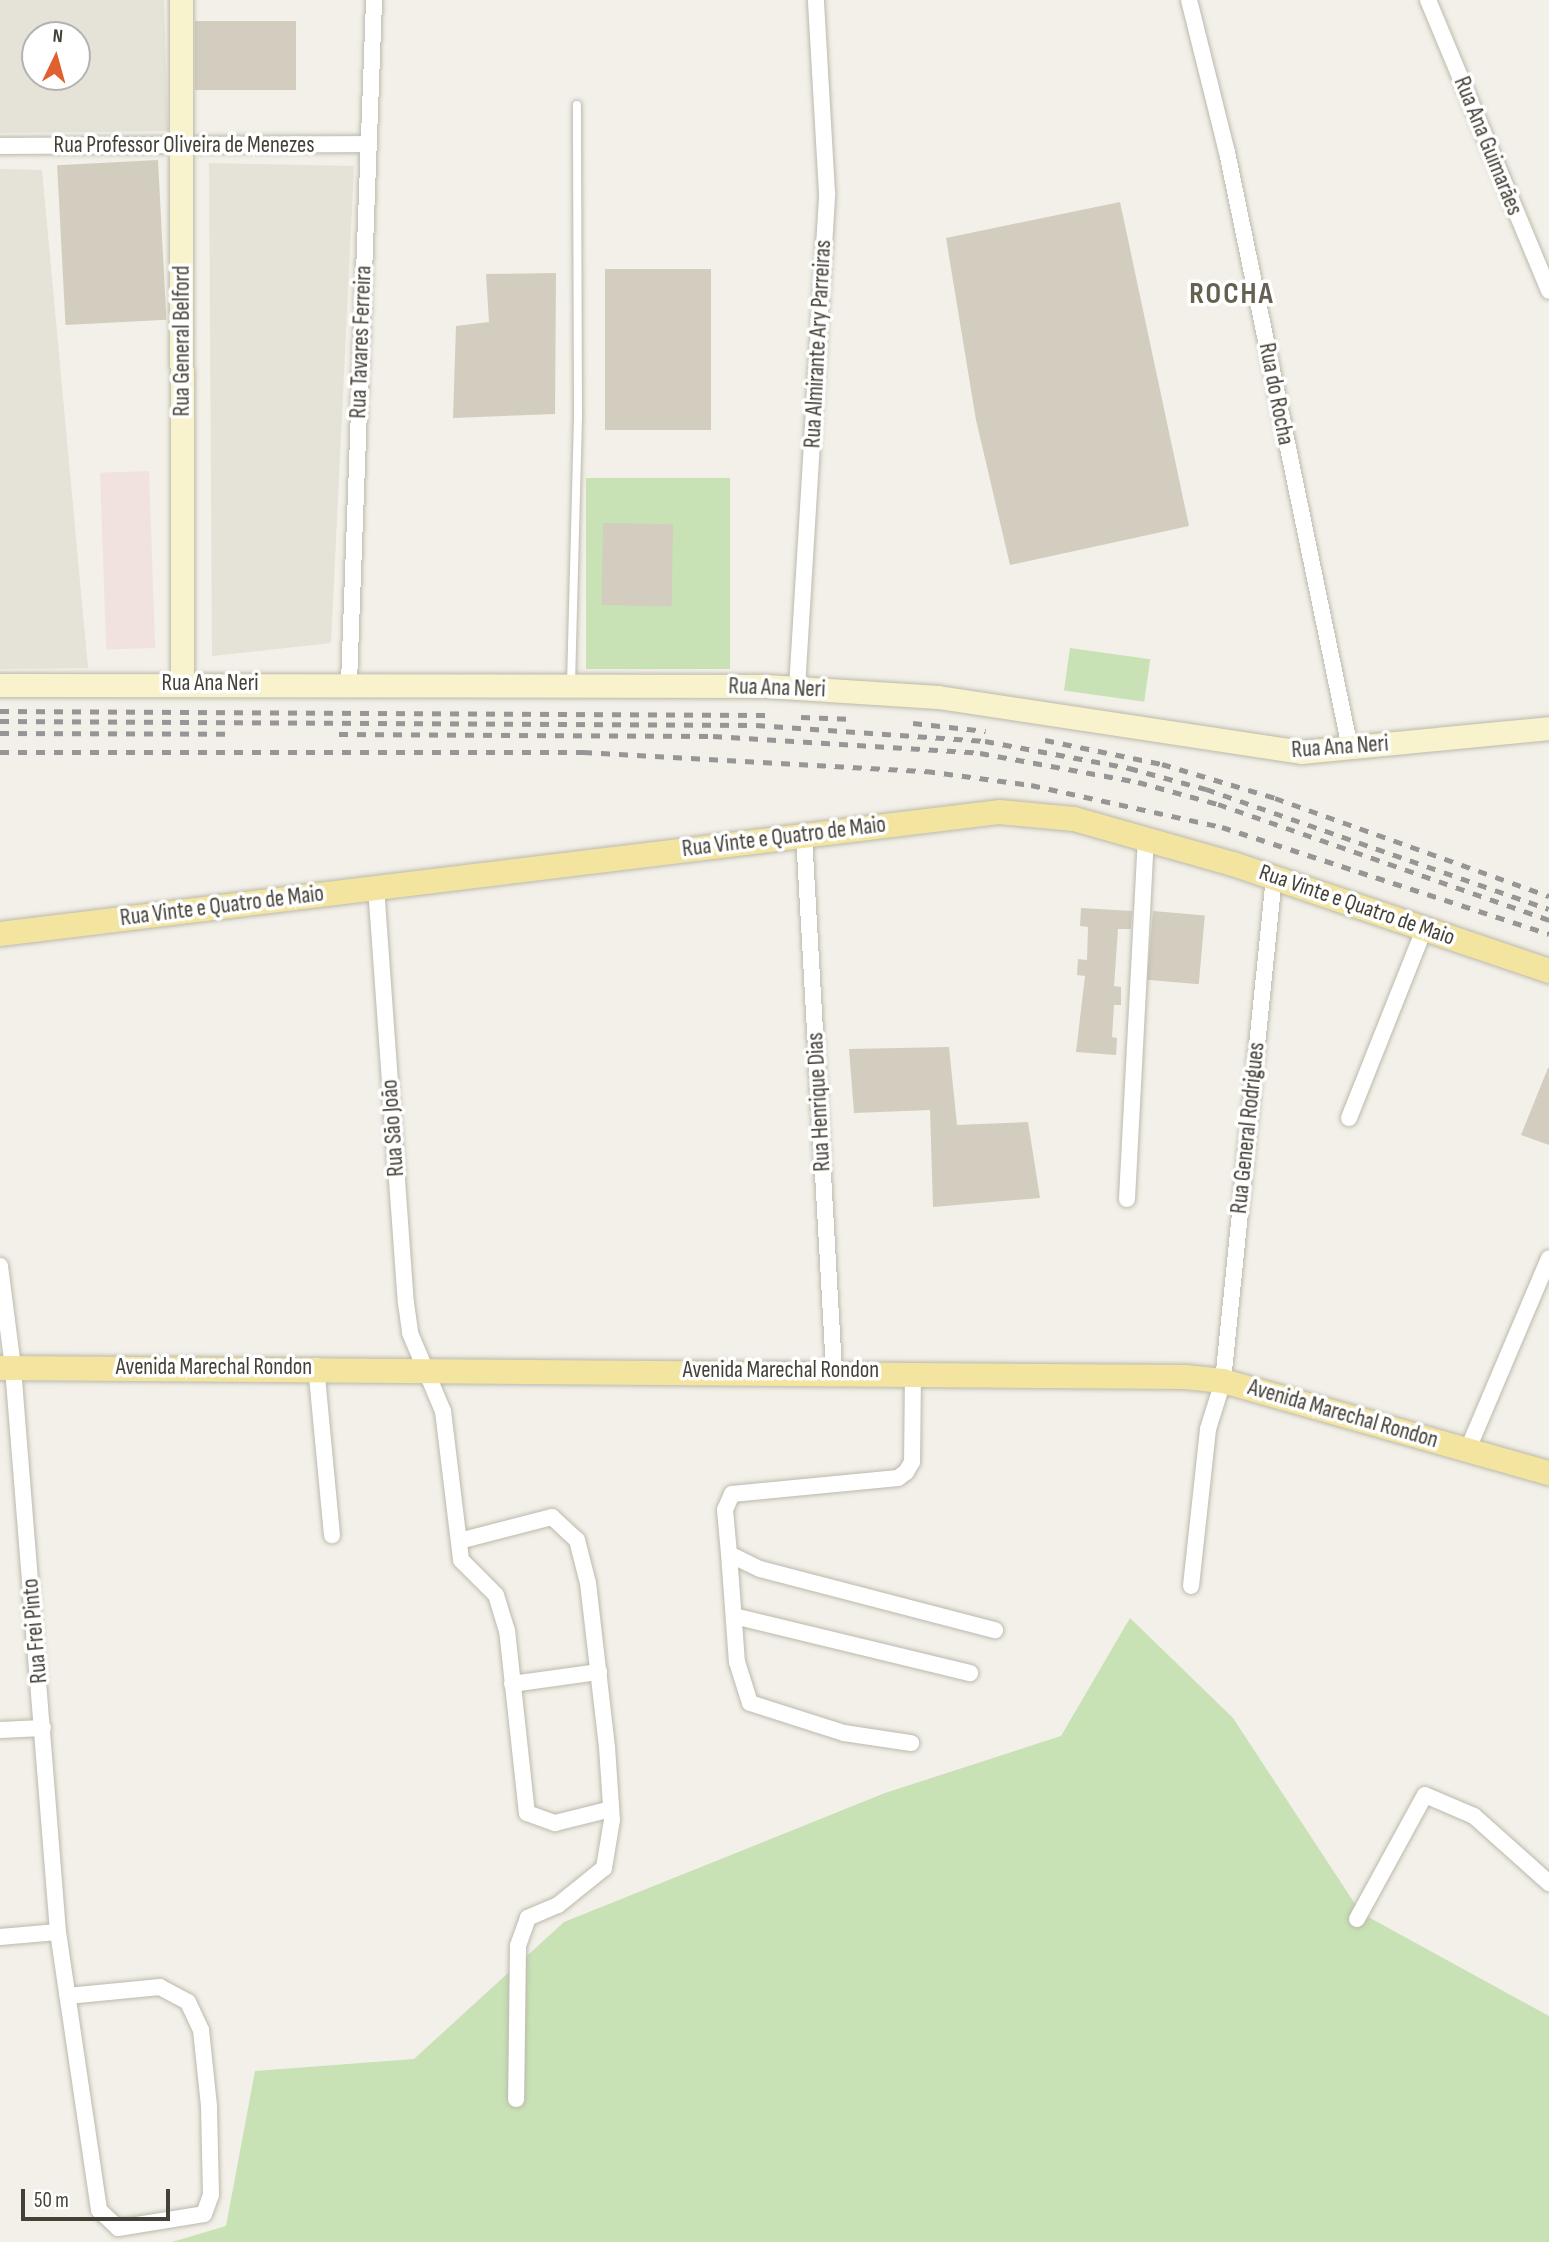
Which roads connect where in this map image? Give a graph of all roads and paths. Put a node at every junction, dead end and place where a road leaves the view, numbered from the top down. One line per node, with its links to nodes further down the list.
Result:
1 (181, 0): 7 (main road, Rua General Belford)
2 (374, 0): 8 (street, Rua Tavares Ferreira)
3 (817, 0): 16 (street, Rua Almirante Ary Parreiras)
4 (1189, 0): 18 (street, Rua do Rocha)
5 (1428, 0): 10 (street, Rua Ana Guimarães)
6 (577, 105): 14 (lane)
7 (181, 144): 8 (street, Rua Professor Oliveira de Menezes); 9 (street, Rua Professor Oliveira de Menezes); 12 (main road, Rua General Belford)
8 (368, 144): 13 (street, Rua Tavares Ferreira)
9 (0, 146)
10 (1545, 272): 11 (street, Rua Ana Guimarães)
11 (1549, 291)
12 (182, 682): 13 (main road, Rua Ana Neri); 15 (main road, Rua Ana Neri)
13 (349, 683): 14 (main road, Rua Ana Neri)
14 (572, 684): 16 (main road, Rua Ana Neri)
15 (0, 685)
16 (797, 688): 18 (main road, Rua Ana Neri)
17 (1549, 729): 18 (main road, Rua Ana Neri)
18 (1350, 748)
19 (804, 835): 20 (main road, Rua Vinte e Quatro de Maio); 22 (main road, Rua Vinte e Quatro de Maio); 33 (street, Rua Henrique Dias)
20 (1146, 839): 21 (main road, Rua Vinte e Quatro de Maio); 27 (street)
21 (1274, 877): 23 (main road, Rua Vinte e Quatro de Maio); 35 (street, Rua General Rodrigues)
22 (376, 887): 24 (main road, Rua Vinte e Quatro de Maio); 31 (street, Rua São João)
23 (1424, 928): 25 (main road, Rua Vinte e Quatro de Maio); 26 (street)
24 (0, 934)
25 (1549, 971)
26 (1349, 1118)
27 (1127, 1199)
28 (1549, 1258): 36 (street)
29 (0, 1266): 32 (street, Rua Frei Pinto)
30 (316, 1366): 31 (main road, Avenida Marechal Rondon); 32 (main road, Avenida Marechal Rondon); 38 (street)
31 (424, 1367): 33 (main road, Avenida Marechal Rondon); 39 (street, Rua São João)
32 (7, 1368): 47 (street, Rua Frei Pinto)
33 (834, 1370): 34 (main road, Avenida Marechal Rondon)
34 (913, 1371): 35 (main road, Avenida Marechal Rondon); 40 (street)
35 (1223, 1381): 36 (main road, Avenida Marechal Rondon); 41 (street, Rua General Rodrigues)
36 (1468, 1449): 37 (main road, Avenida Marechal Rondon)
37 (1549, 1473)
38 (332, 1535)
39 (459, 1541): 44 (street); 46 (street, Rua São João)
40 (729, 1553): 42 (street); 43 (street)
41 (1191, 1586)
42 (734, 1616): 45 (street); 49 (street)
43 (995, 1630)
44 (598, 1672): 46 (street); 50 (street)
45 (970, 1673)
46 (512, 1684): 50 (street, Rua São João)
47 (44, 1728): 48 (street); 53 (street, Rua Frei Pinto)
48 (0, 1730)
49 (911, 1742)
50 (611, 1809): 56 (street)
51 (1549, 1883): 52 (street)
52 (1357, 1919)
53 (58, 1932): 54 (street); 55 (street, Rua Frei Pinto)
54 (0, 1937)
55 (67, 1996): 55 (street, Rua Frei Pinto)
56 (516, 2098)

